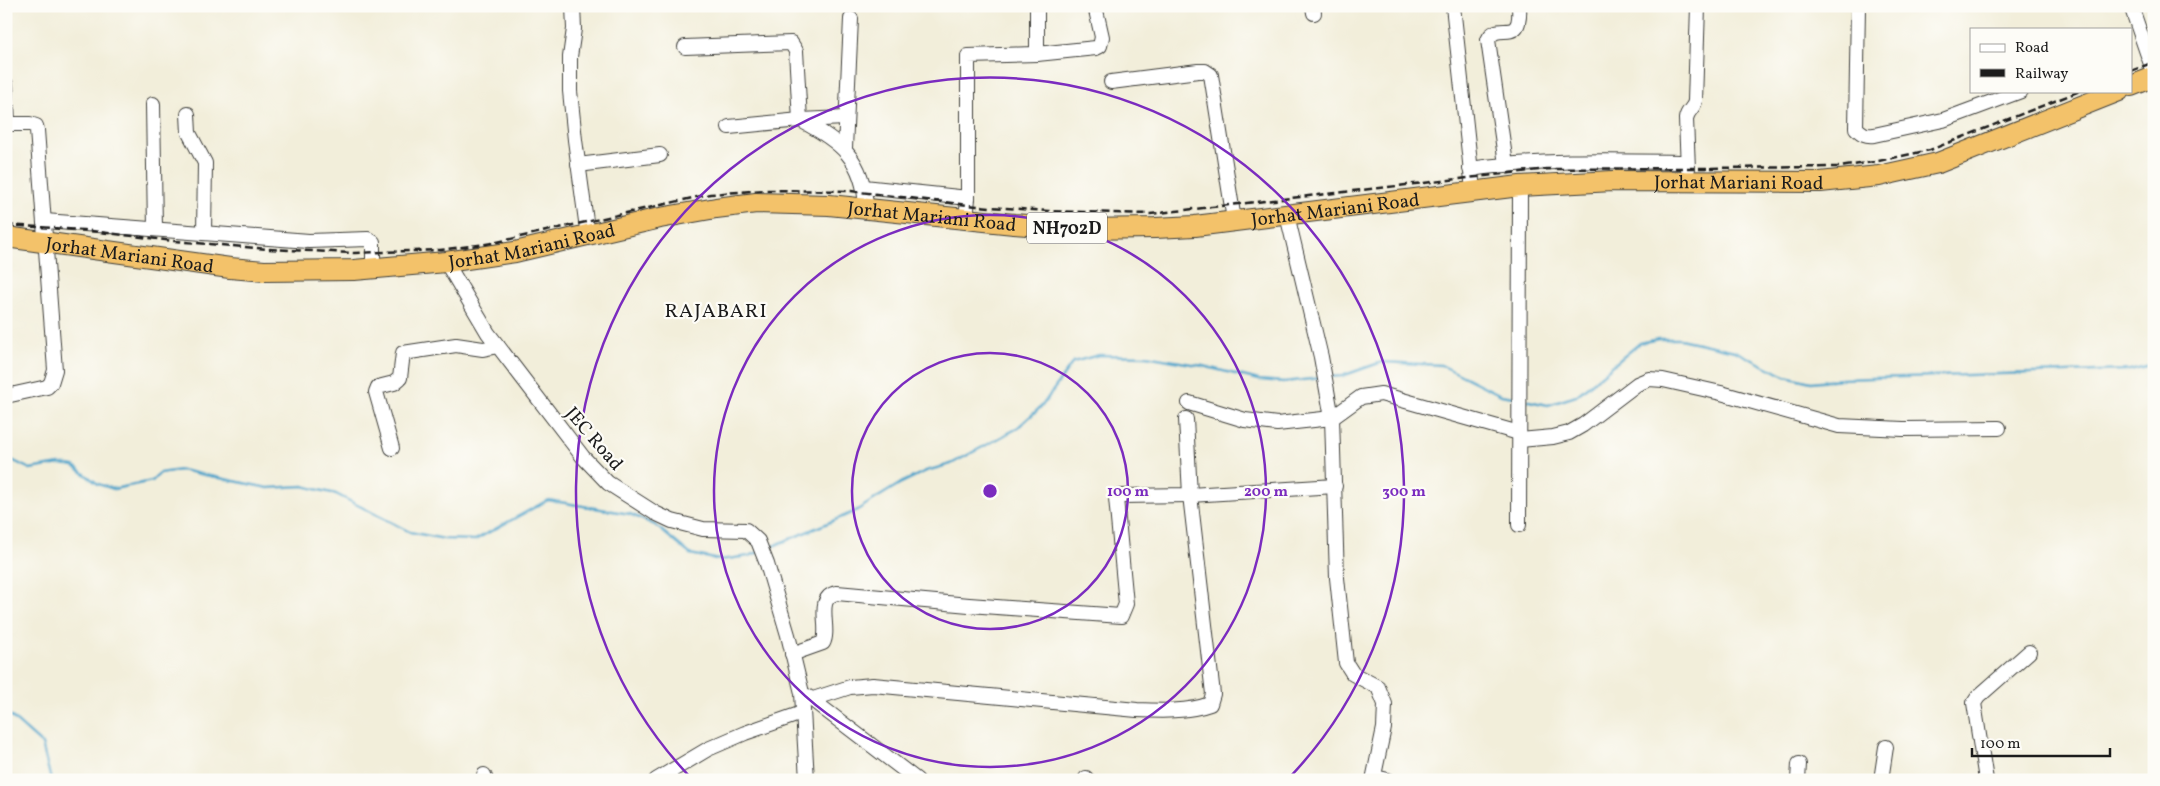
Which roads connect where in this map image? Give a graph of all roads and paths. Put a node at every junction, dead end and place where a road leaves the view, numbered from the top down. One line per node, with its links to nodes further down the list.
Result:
1 (573, 6): 29 (street)
2 (1037, 6): 12 (street)
3 (1095, 6): 12 (street)
4 (1453, 6): 30 (street)
5 (1519, 6): 28 (street)
6 (1698, 6): 31 (street)
7 (1858, 6): 18 (street)
8 (2131, 6): 11 (street)
9 (851, 19): 22 (street)
10 (685, 47): 23 (street)
11 (2138, 47): 13 (street)
12 (1038, 54): 35 (street)
13 (2154, 73)
14 (2154, 77): 17 (highway)
15 (1111, 82): 39 (street)
16 (6, 84): 24 (street)
17 (2132, 86)
18 (2018, 92)
19 (2116, 92): 31 (highway, Jorhat Mariani Road / NH702D)
20 (152, 104): 41 (street)
21 (188, 114): 42 (street)
22 (846, 118): 23 (street); 26 (street)
23 (800, 120): 25 (street); 26 (street)
24 (7, 124): 40 (street)
25 (729, 127)
26 (845, 148): 33 (street)
27 (660, 155): 29 (street)
28 (1506, 164): 30 (street); 31 (street)
29 (578, 165): 43 (street)
30 (1470, 169): 34 (street)
31 (1688, 172): 32 (highway, Jorhat Mariani Road / NH702D)
32 (1520, 186): 34 (highway, Jorhat Mariani Road / NH702D); 54 (street)
33 (864, 187): 35 (street); 36 (street)
34 (1473, 190): 37 (highway, Jorhat Mariani Road / NH702D)
35 (968, 198): 38 (street)
36 (866, 208): 38 (highway, Jorhat Mariani Road / NH702D); 43 (highway, Jorhat Mariani Road / NH702D)
37 (1287, 215): 39 (highway, Jorhat Mariani Road / NH702D); 51 (street)
38 (966, 220): 39 (highway, Jorhat Mariani Road / NH702D)
39 (1234, 220)
40 (45, 221): 41 (street); 45 (street)
41 (155, 229): 42 (street)
42 (204, 232): 47 (street)
43 (588, 236): 46 (highway, Jorhat Mariani Road / NH702D)
44 (6, 237): 45 (highway, Jorhat Mariani Road / NH702D)
45 (46, 242): 47 (highway, Jorhat Mariani Road / NH702D); 49 (street)
46 (446, 262): 47 (highway, Jorhat Mariani Road / NH702D); 48 (street, JEC Road)
47 (373, 268)
48 (498, 346): 55 (street); 60 (street, JEC Road)
49 (6, 396)
50 (1188, 403): 51 (street)
51 (1332, 418): 54 (street); 56 (street)
52 (1186, 419): 57 (street)
53 (1999, 428): 54 (street)
54 (1520, 432): 58 (street)
55 (392, 448)
56 (1334, 486): 57 (street); 65 (street)
57 (1190, 495): 60 (street); 61 (street)
58 (1519, 525)
59 (2029, 652): 71 (street)
60 (792, 654): 61 (street, JEC Road)
61 (807, 696): 62 (street, JEC Road); 68 (street)
62 (802, 713): 66 (street); 67 (street, JEC Road)
63 (1886, 747): 70 (street)
64 (1799, 764): 69 (street)
65 (1379, 779)
66 (656, 780)
67 (807, 780)
68 (917, 780)
69 (1798, 780)
70 (1881, 780)
71 (1986, 780)

